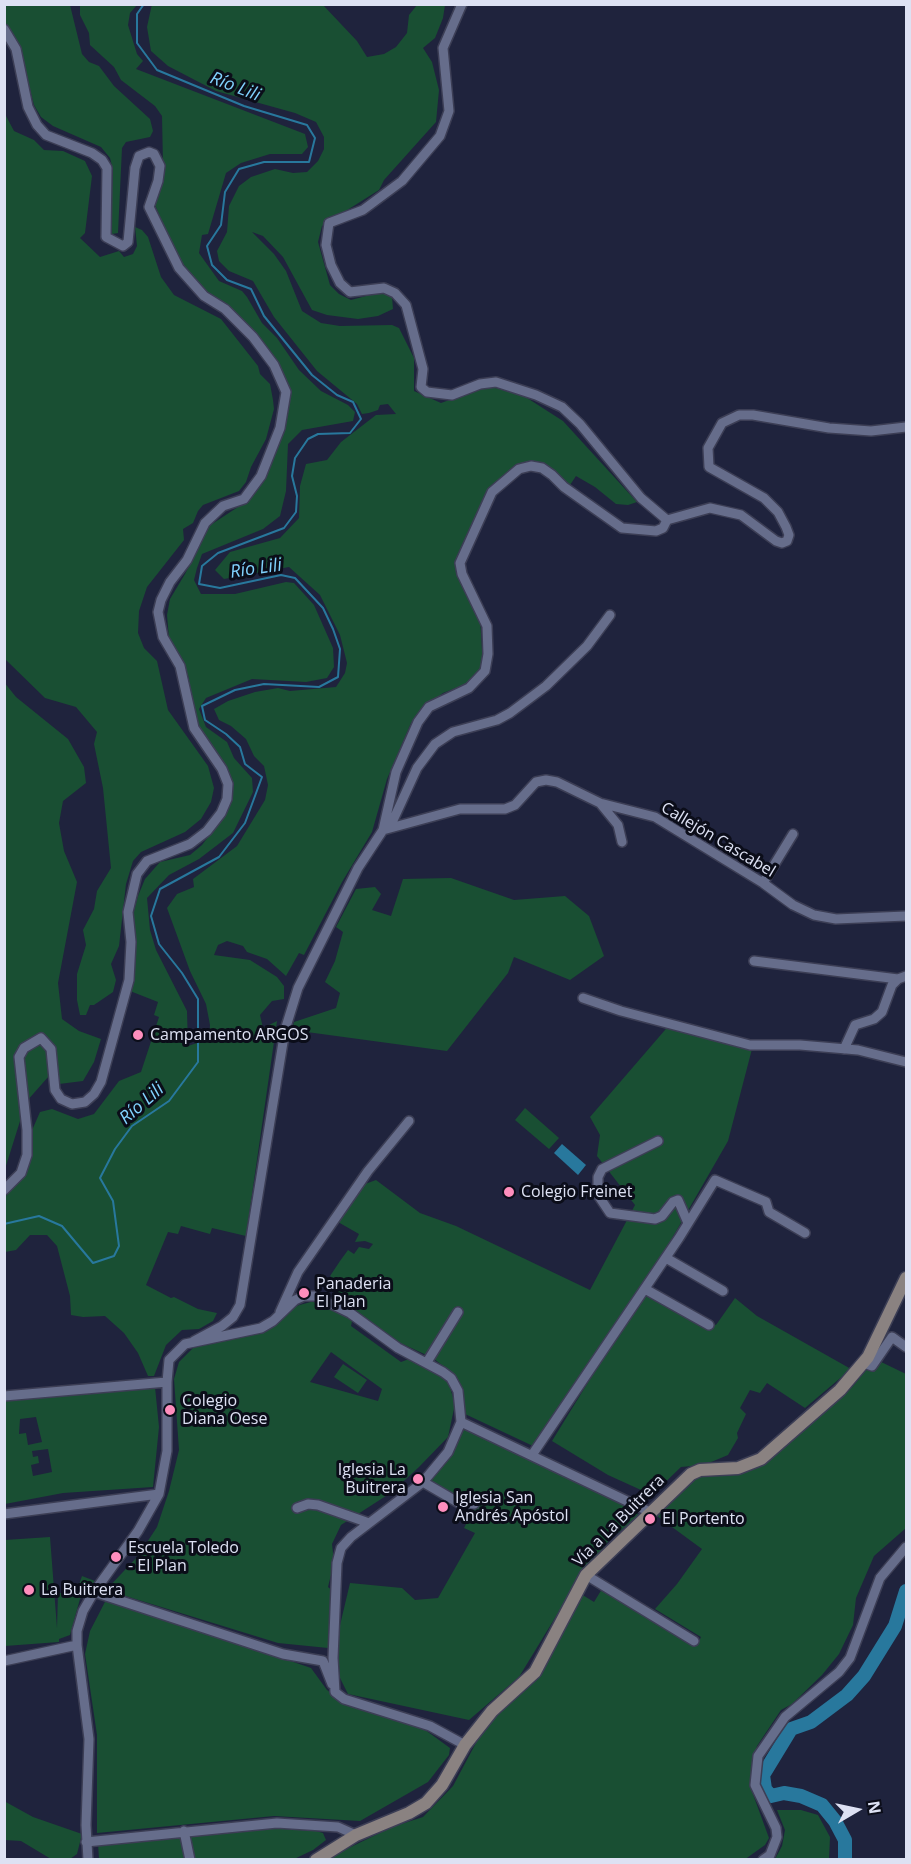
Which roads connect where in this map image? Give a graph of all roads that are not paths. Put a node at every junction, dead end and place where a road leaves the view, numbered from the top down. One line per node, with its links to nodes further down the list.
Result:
1 (462, 4): 4 (street)
2 (4, 29): 19 (street)
3 (906, 428): 4 (street)
4 (667, 520): 7 (street)
5 (610, 615): 7 (street)
6 (600, 802): 7 (street, Callejón Cascabel); 9 (street); 10 (street, Callejón Cascabel)
7 (386, 828): 29 (street)
8 (793, 834): 10 (street)
9 (622, 842)
10 (763, 883): 11 (street, Callejón Cascabel)
11 (906, 916)
12 (754, 961): 13 (street)
13 (902, 977): 15 (street)
14 (584, 998): 15 (street)
15 (844, 1049): 16 (street)
16 (906, 1062)
17 (409, 1121): 27 (street)
18 (658, 1141): 20 (street)
19 (4, 1190)
20 (688, 1223): 21 (street); 22 (street)
21 (805, 1233)
22 (666, 1258): 24 (street); 25 (street)
23 (906, 1278): 32 (street, Vía a La Buitrera)
24 (645, 1289): 28 (street); 36 (street)
25 (723, 1291)
26 (458, 1312): 31 (street)
27 (280, 1314): 29 (street); 31 (street)
28 (709, 1325)
29 (194, 1341): 33 (street)
30 (906, 1347): 32 (street)
31 (427, 1362): 35 (street)
32 (864, 1363): 41 (street, Vía a La Buitrera)
33 (166, 1382): 34 (street); 38 (street)
34 (4, 1396)
35 (461, 1422): 36 (street); 37 (street)
36 (532, 1455): 41 (street)
37 (423, 1482): 39 (street); 43 (street)
38 (159, 1494): 42 (street); 46 (street)
39 (474, 1504)
40 (297, 1508): 43 (street)
41 (652, 1513): 45 (street, Vía a La Buitrera)
42 (4, 1514)
43 (369, 1523): 50 (street)
44 (906, 1547): 58 (street)
45 (586, 1575): 47 (street); 51 (street, Vía a La Buitrera)
46 (94, 1592): 48 (street); 50 (street)
47 (694, 1641)
48 (76, 1645): 49 (street); 54 (street)
49 (4, 1661)
50 (335, 1692): 51 (street)
51 (465, 1745): 53 (street, Vía a La Buitrera)
52 (184, 1830): 53 (street); 54 (street); 56 (street)
53 (356, 1835): 57 (street, Vía a La Buitrera)
54 (86, 1842): 55 (street)
55 (88, 1860)
56 (190, 1860)
57 (316, 1860)
58 (763, 1860)

